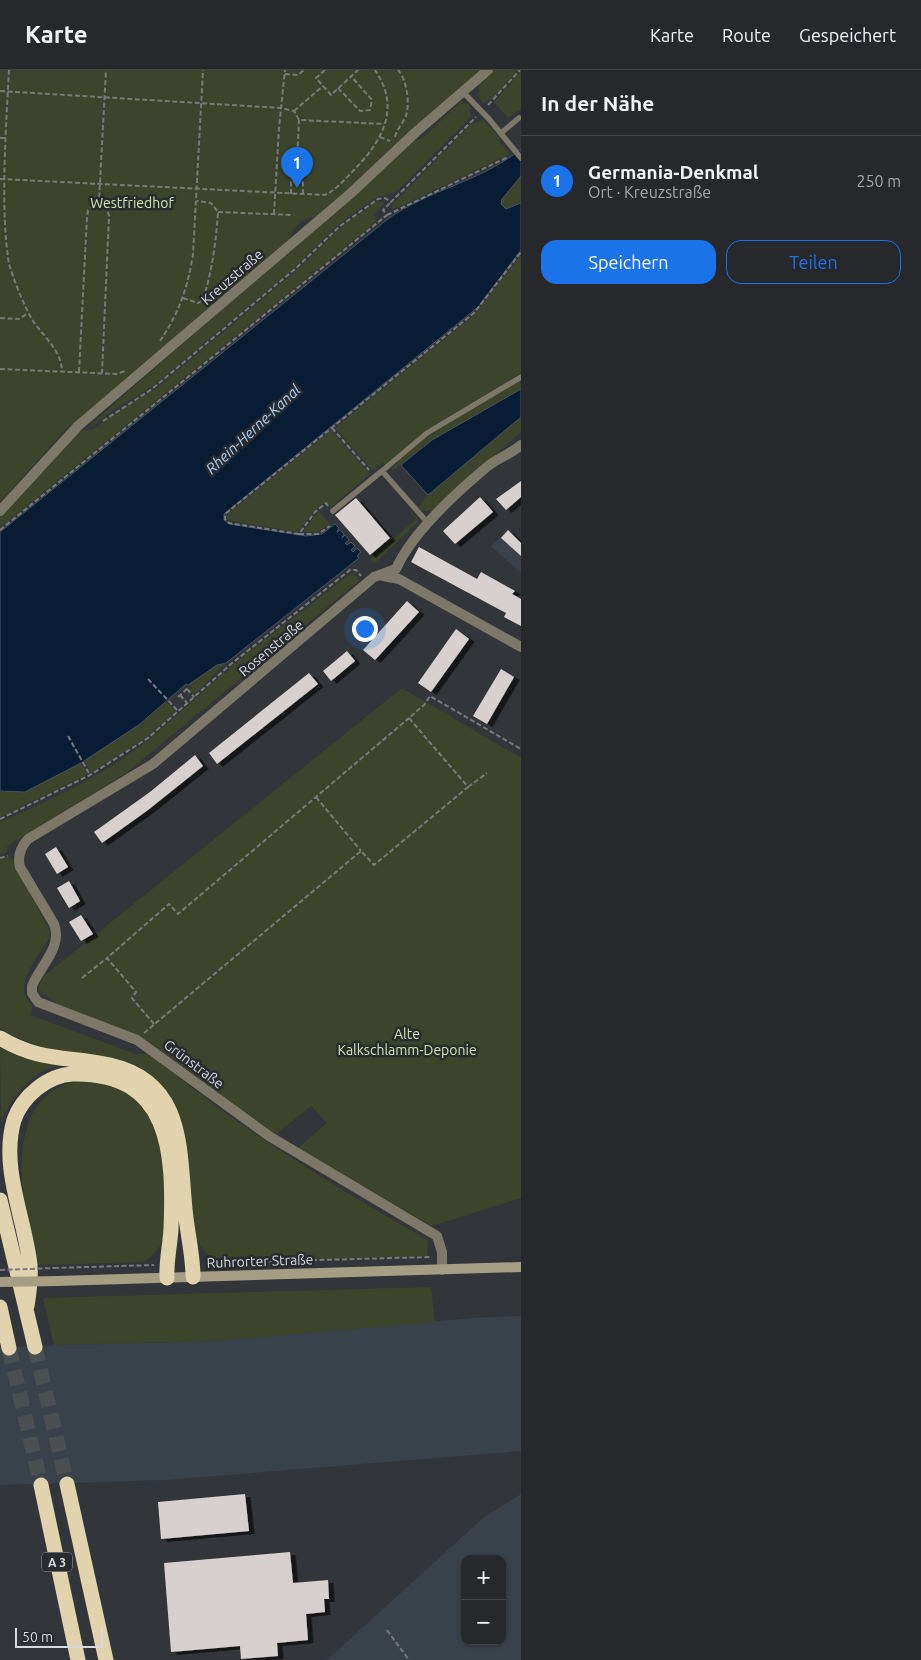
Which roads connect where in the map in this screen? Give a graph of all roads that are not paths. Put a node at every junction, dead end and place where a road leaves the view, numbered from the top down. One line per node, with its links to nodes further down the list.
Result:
1 (488, 70): 2 (street, Kreuzstraße)
2 (462, 91): 4 (lane); 9 (street, Kreuzstraße)
3 (519, 118): 4 (lane)
4 (501, 133): 5 (lane)
5 (521, 158)
6 (521, 376): 8 (lane)
7 (521, 445): 11 (street, Rosenstraße)
8 (382, 472): 10 (lane); 11 (lane)
9 (0, 511)
10 (332, 511)
11 (428, 523): 12 (street, Rosenstraße)
12 (381, 576): 13 (street); 14 (street, Rosenstraße)
13 (521, 647)
14 (20, 853): 19 (street, Grünstraße)
15 (0, 1038): 18 (highway)
16 (0, 1200): 22 (highway)
17 (521, 1268): 19 (main road, Ruhrorter Straße)
18 (193, 1270): 19 (main road, Ruhrorter Straße); 20 (main road, Ruhrorter Straße)
19 (442, 1270)
20 (166, 1271): 21 (main road, Ruhrorter Straße, bridge); 22 (highway)
21 (0, 1282)
22 (26, 1306): 24 (highway)
23 (0, 1307): 25 (highway)
24 (35, 1347)
25 (10, 1348)
26 (41, 1484): 28 (highway, A 3)
27 (67, 1484): 29 (highway, A 3)
28 (78, 1660)
29 (106, 1660)

